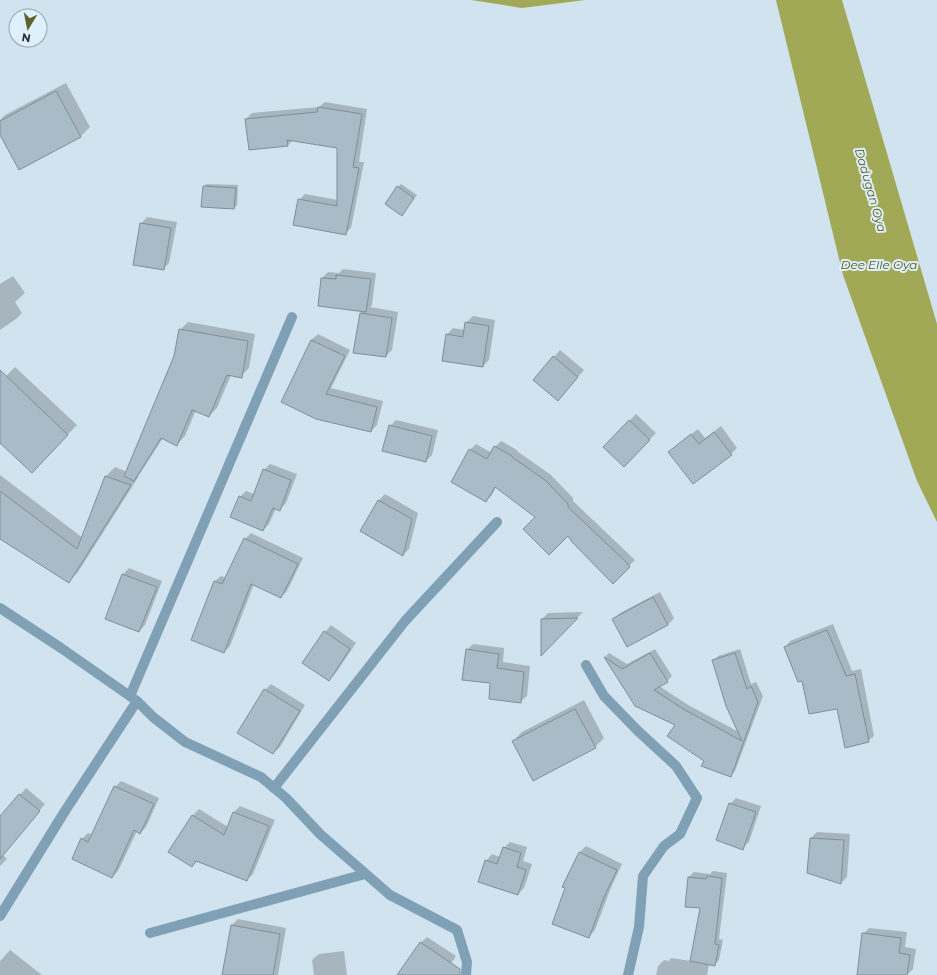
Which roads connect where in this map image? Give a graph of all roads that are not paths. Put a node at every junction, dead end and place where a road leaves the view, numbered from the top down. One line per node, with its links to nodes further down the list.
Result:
1 (292, 317): 5 (street)
2 (497, 522): 6 (street)
3 (0, 608): 5 (street)
4 (586, 665): 11 (street)
5 (133, 698): 6 (street); 8 (street)
6 (274, 788): 7 (street)
7 (365, 874): 9 (street); 10 (street)
8 (0, 916)
9 (150, 933)
10 (466, 975)
11 (628, 975)

